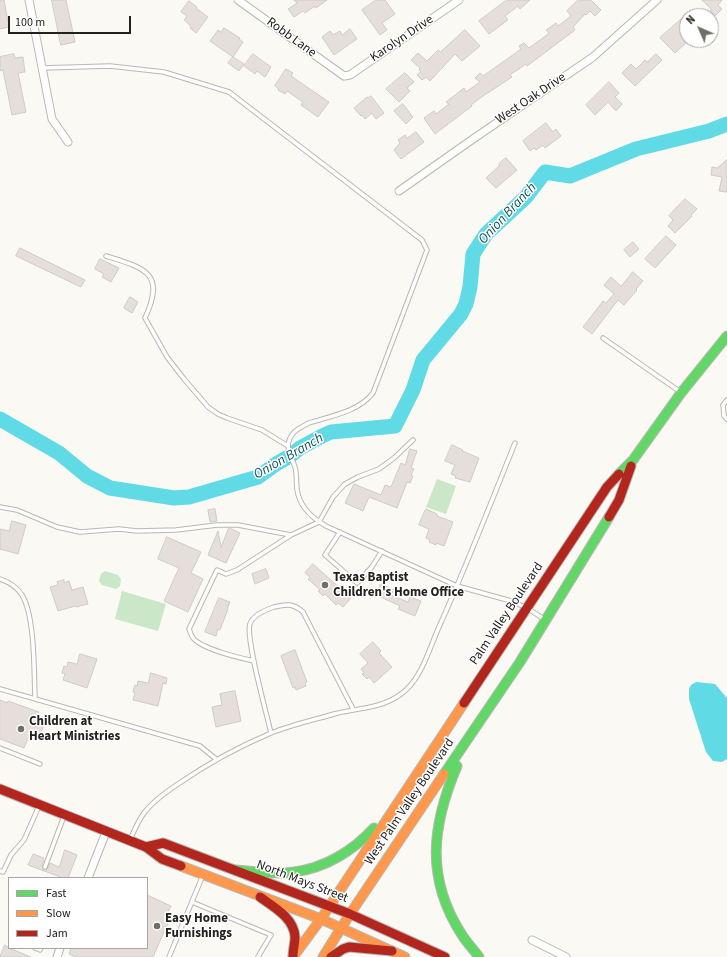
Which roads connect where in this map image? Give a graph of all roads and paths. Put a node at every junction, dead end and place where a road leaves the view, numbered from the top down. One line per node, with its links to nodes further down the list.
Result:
1 (29, 0): 5 (street)
2 (460, 0): 6 (street, Karolyn Drive)
3 (657, 0): 8 (street, West Oak Drive)
4 (243, 1): 6 (street, Robb Lane)
5 (42, 68): 7 (street); 17 (lane)
6 (344, 76)
7 (68, 142)
8 (399, 191)
9 (106, 256): 17 (lane)
10 (727, 336): 12 (main road, Palm Valley Boulevard)
11 (603, 338): 12 (lane)
12 (681, 393): 18 (main road, Palm Valley Boulevard)
13 (727, 400): 14 (lane)
14 (727, 418)
15 (414, 440): 20 (lane)
16 (515, 443): 25 (lane)
17 (288, 446): 20 (lane)
18 (633, 460): 26 (main road, Palm Valley Boulevard); 27 (main road, Palm Valley Boulevard)
19 (0, 507): 22 (lane)
20 (319, 522): 21 (lane); 22 (lane)
21 (340, 532): 23 (lane); 23 (lane)
22 (290, 535): 28 (lane)
23 (382, 551): 25 (lane)
24 (0, 579): 31 (lane)
25 (457, 586): 26 (lane); 32 (lane)
26 (527, 608): 27 (lane); 38 (main road, Palm Valley Boulevard)
27 (546, 620): 29 (main road, Palm Valley Boulevard)
28 (254, 661): 32 (lane); 34 (lane)
29 (520, 662): 33 (main road, West Palm Valley Boulevard)
30 (0, 689): 31 (lane)
31 (34, 698): 36 (lane)
32 (353, 709): 34 (lane)
33 (479, 722): 53 (main road, West Palm Valley Boulevard); 65 (main road)
34 (271, 733): 36 (lane)
35 (0, 748): 37 (lane)
36 (216, 759): 43 (lane)
37 (40, 764)
38 (408, 786): 46 (main road); 52 (main road, West Palm Valley Boulevard)
39 (0, 789): 40 (main road, North Mays Street)
40 (40, 805): 41 (main road, North Mays Street); 47 (lane)
41 (65, 815): 42 (main road, North Mays Street); 45 (lane)
42 (106, 832): 43 (main road, North Mays Street); 49 (street)
43 (130, 841): 44 (main road, North Mays Street)
44 (146, 847): 46 (main road, North Mays Street); 48 (main road, North Mays Street)
45 (45, 867)
46 (235, 870): 52 (main road, North Mays Street)
47 (0, 871)
48 (203, 875): 50 (main road, North Mays Street); 51 (lane)
49 (88, 877)
50 (260, 896): 54 (main road, North Mays Street); 60 (main road)
51 (192, 902): 58 (lane); 59 (lane)
52 (330, 906): 53 (main road, North Mays Street); 54 (main road, West Palm Valley Boulevard)
53 (350, 914): 55 (main road, West Palm Valley Boulevard); 64 (main road, North Mays Street)
54 (321, 919): 55 (main road, North Mays Street); 60 (main road, West Palm Valley Boulevard)
55 (341, 929): 57 (main road, North Mays Street); 61 (main road, West Palm Valley Boulevard)
56 (532, 940): 66 (street)
57 (392, 951): 62 (main road); 63 (main road, North Mays Street)
58 (169, 957)
59 (258, 957)
60 (293, 957)
61 (323, 957)
62 (331, 957)
63 (405, 957)
64 (445, 957)
65 (479, 957)
66 (566, 957)

